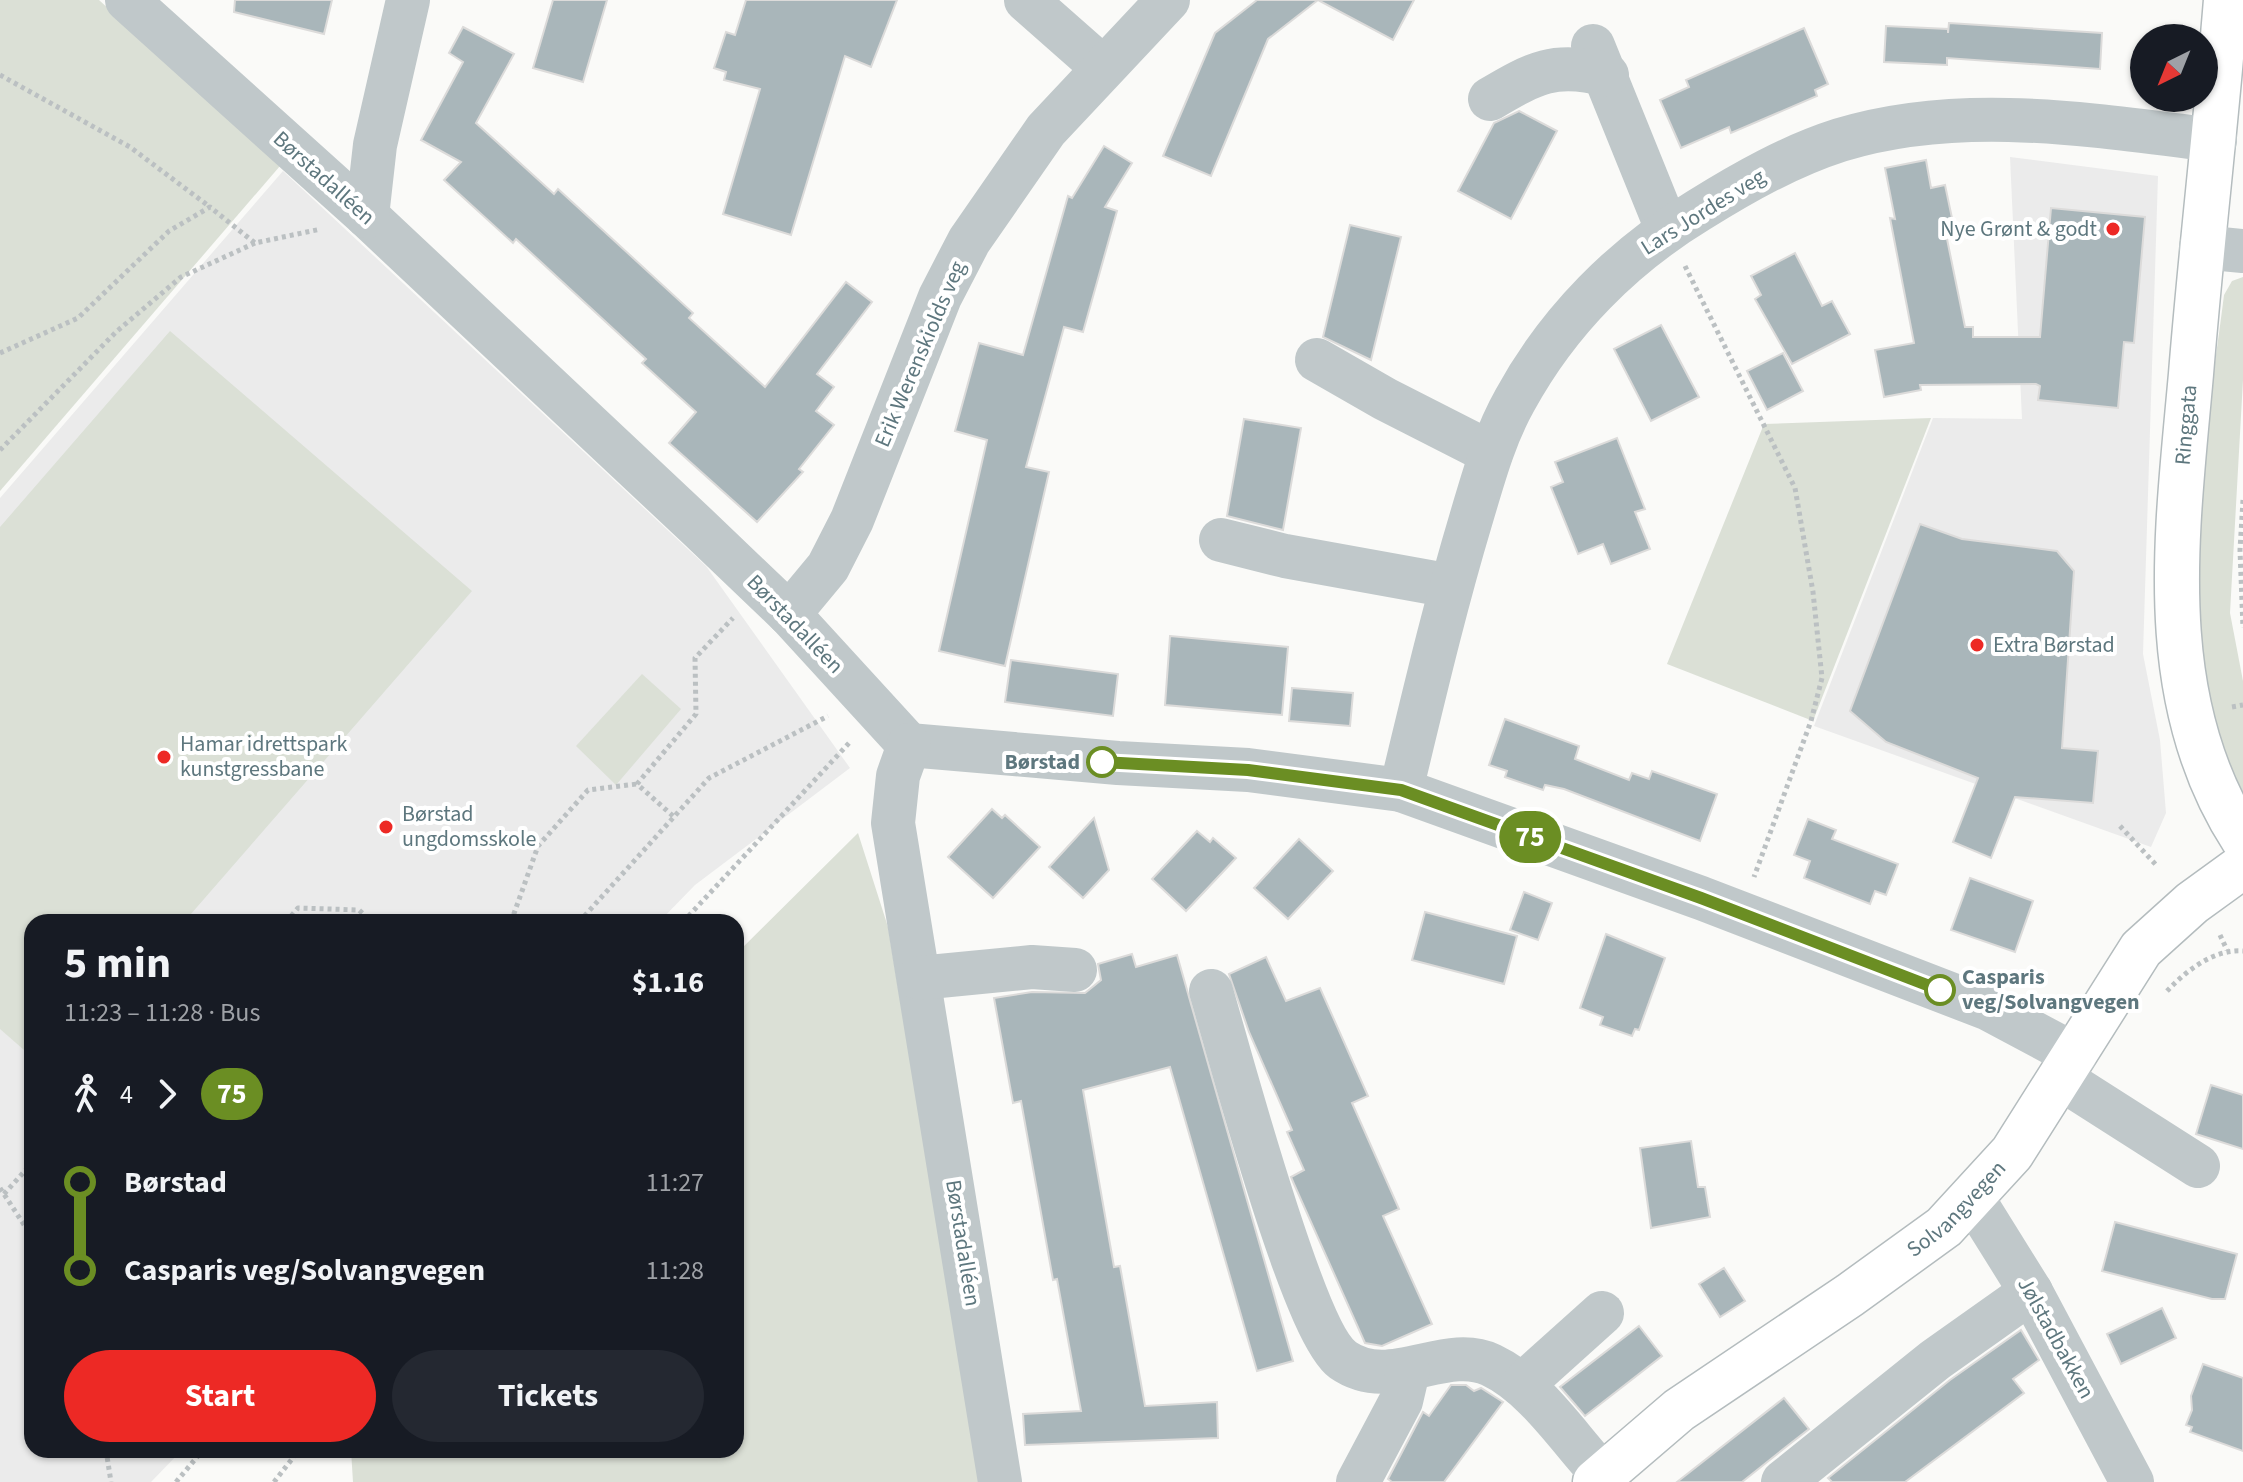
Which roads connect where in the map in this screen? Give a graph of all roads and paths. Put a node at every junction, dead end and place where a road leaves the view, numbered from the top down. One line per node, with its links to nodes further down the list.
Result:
1 (127, 0): 11 (street, Børstadalléen)
2 (408, 0): 11 (street)
3 (1026, 0): 6 (street)
4 (1168, 0): 6 (street, Erik Werenskiolds veg)
5 (2226, 0): 9 (main road, Ringgata)
6 (1102, 67): 24 (street, Erik Werenskiolds veg)
7 (0, 75): 10 (path)
8 (1490, 99): 13 (street)
9 (2215, 140): 13 (street, Lars Jordes veg); 15 (main road, Ringgata)
10 (210, 207): 14 (path); 16 (path)
11 (367, 216): 24 (street, Børstadalléen)
12 (322, 229): 14 (path)
13 (1667, 229): 19 (street, Lars Jordes veg); 40 (path)
14 (255, 243): 18 (path)
15 (2222, 249): 32 (main road, Ringgata)
16 (0, 353)
17 (1317, 360): 19 (street)
18 (0, 450)
19 (1491, 453): 22 (street, Lars Jordes veg)
20 (2243, 500): 25 (path)
21 (1221, 540): 22 (street)
22 (1451, 586): 29 (street, Lars Jordes veg)
23 (738, 613): 28 (path)
24 (789, 614): 27 (street, Børstadalléen)
25 (2243, 628)
26 (832, 714): 30 (path)
27 (903, 760): 29 (street); 39 (path); 44 (street, Børstadalléen)
28 (637, 784): 30 (path); 37 (path)
29 (1401, 790): 40 (street)
30 (673, 816): 38 (path)
31 (2120, 826): 34 (path)
32 (2243, 839)
33 (2243, 866): 46 (main road, Solvangvegen)
34 (2158, 867)
35 (293, 914): 36 (path)
36 (363, 914)
37 (514, 914)
38 (586, 914)
39 (690, 914)
40 (1740, 914): 46 (street)
41 (2220, 935): 42 (path)
42 (2227, 950)
43 (1075, 970): 44 (street)
44 (919, 978): 63 (street, Børstadalléen)
45 (1211, 991): 54 (street)
46 (2068, 1066): 47 (street); 50 (main road, Solvangvegen)
47 (2198, 1166)
48 (24, 1170): 49 (path)
49 (2, 1191): 51 (path)
50 (1973, 1199): 52 (street, Jølstadbakken); 59 (main road, Solvangvegen)
51 (24, 1225)
52 (2031, 1292): 65 (street); 66 (street, Jølstadbakken)
53 (1602, 1313): 55 (street)
54 (1408, 1371): 55 (street); 64 (street)
55 (1522, 1385): 59 (street)
56 (107, 1458): 60 (path)
57 (196, 1458): 61 (path)
58 (293, 1458): 62 (path)
59 (1599, 1478)
60 (111, 1482)
61 (176, 1482)
62 (274, 1482)
63 (1000, 1482)
64 (1358, 1482)
65 (1783, 1482)
66 (2132, 1482)

